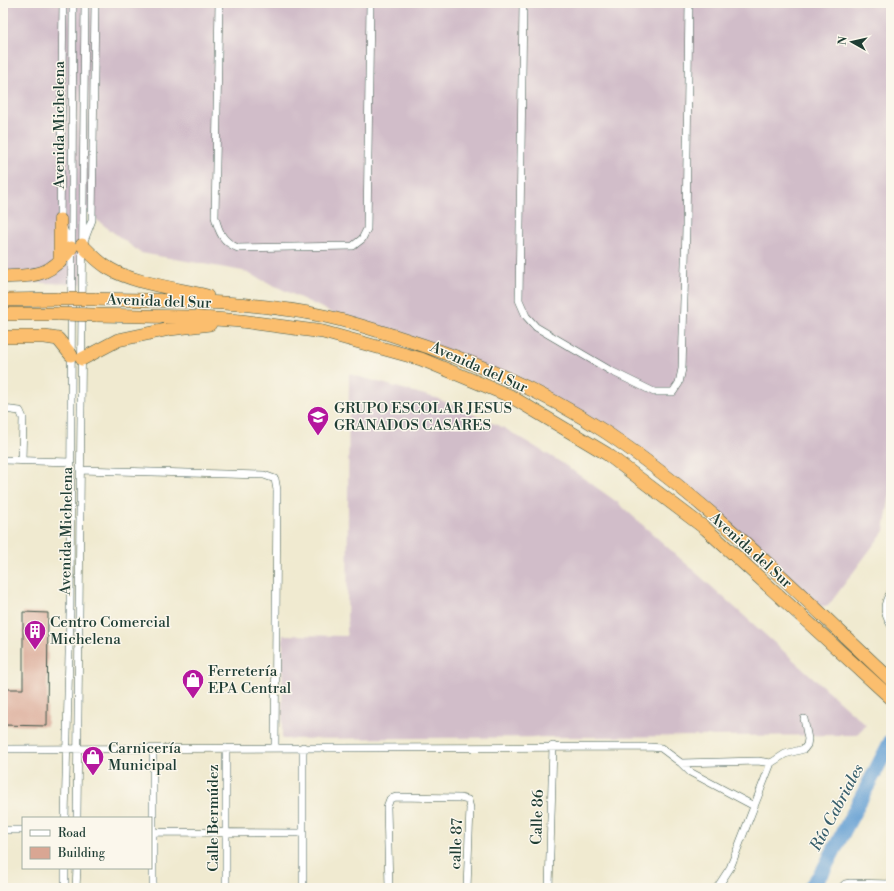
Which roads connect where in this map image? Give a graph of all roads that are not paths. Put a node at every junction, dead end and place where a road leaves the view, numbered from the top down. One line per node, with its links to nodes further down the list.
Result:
1 (63, 3): 9 (street)
2 (73, 3): 10 (street, Avenida Michelena)
3 (85, 3): 10 (street, Avenida Michelena)
4 (95, 3): 10 (street, Avenida Michelena)
5 (219, 3): 6 (street)
6 (370, 3)
7 (522, 3): 8 (street)
8 (689, 3)
9 (60, 220): 10 (street, Avenida Michelena); 11 (highway)
10 (77, 247): 11 (highway); 14 (highway); 18 (street, Avenida Michelena); 18 (street, Avenida Michelena)
11 (60, 262): 12 (highway)
12 (3, 277)
13 (3, 300): 14 (highway, Avenida del Sur, bridge)
14 (244, 304): 26 (highway, Avenida del Sur)
15 (3, 314): 16 (highway, Avenida del Sur, bridge)
16 (241, 321): 18 (highway); 27 (highway, Avenida del Sur)
17 (3, 337): 18 (highway)
18 (76, 357): 22 (street, Avenida Michelena); 23 (street, Avenida Michelena)
19 (3, 409): 21 (street)
20 (3, 460): 21 (street)
21 (22, 461): 22 (street)
22 (70, 462): 32 (street, Avenida Michelena)
23 (80, 470): 30 (street); 33 (street, Avenida Michelena)
24 (891, 592): 25 (street)
25 (891, 625)
26 (890, 680)
27 (887, 694)
28 (804, 719): 38 (street)
29 (553, 746): 31 (street); 37 (street); 57 (street, Calle 86)
30 (275, 747): 31 (street); 34 (street)
31 (303, 747): 46 (street)
32 (66, 748): 33 (street); 35 (street); 40 (street, Avenida Michelena)
33 (77, 748): 36 (street); 41 (street, Avenida Michelena)
34 (226, 748): 36 (street); 45 (street, Calle Bermúdez)
35 (3, 749)
36 (153, 749): 44 (street)
37 (681, 763): 38 (street); 39 (street)
38 (771, 763): 39 (street)
39 (754, 806): 58 (street)
40 (66, 817)
41 (77, 817)
42 (3, 830): 43 (street)
43 (22, 830)
44 (152, 832): 45 (street); 52 (street)
45 (226, 833): 46 (street); 53 (street, Calle Bermúdez)
46 (303, 833): 54 (street)
47 (65, 869): 50 (street)
48 (77, 869): 51 (street)
49 (891, 884): 59 (street)
50 (65, 888)
51 (76, 888)
52 (153, 888)
53 (226, 888)
54 (302, 888)
55 (389, 888): 56 (street, calle 87)
56 (468, 888)
57 (549, 888)
58 (717, 888)
59 (842, 888)

